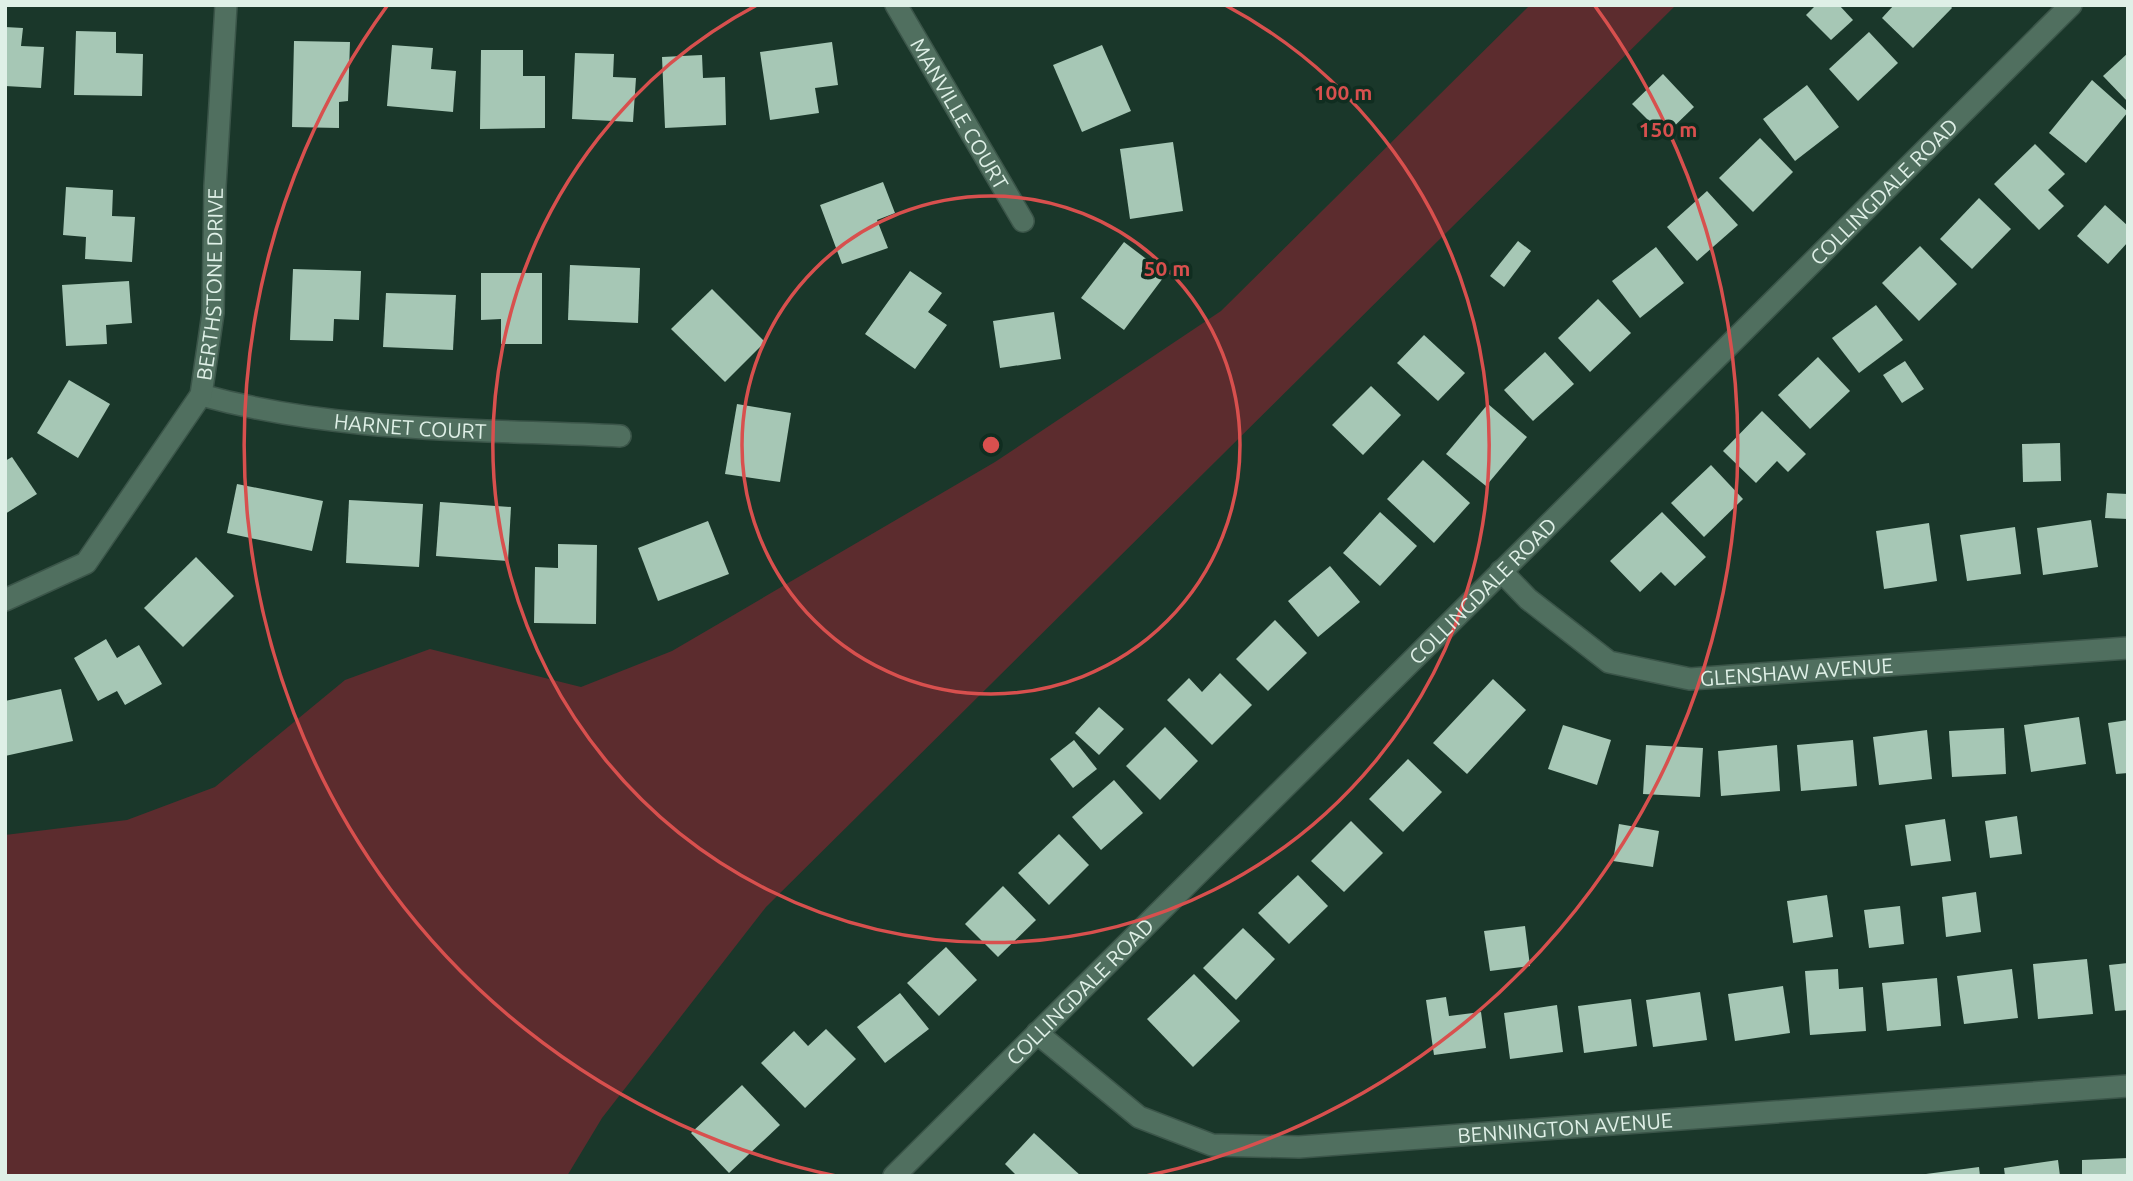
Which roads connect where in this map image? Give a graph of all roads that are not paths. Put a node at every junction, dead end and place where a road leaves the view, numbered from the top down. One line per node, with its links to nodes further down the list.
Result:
1 (226, 5): 5 (street, BERTHSTONE DRIVE)
2 (896, 5): 4 (street, MANVILLE COURT)
3 (2071, 5): 7 (street, COLLINGDALE ROAD)
4 (1023, 221)
5 (201, 395): 6 (street, HARNET COURT); 8 (street, BERTHSTONE DRIVE)
6 (620, 436)
7 (1501, 571): 9 (street, GLENSHAW AVENUE); 10 (street, COLLINGDALE ROAD)
8 (5, 600)
9 (2128, 648)
10 (1037, 1033): 11 (street, BENNINGTON AVENUE); 12 (street, COLLINGDALE ROAD)
11 (2128, 1086)
12 (894, 1176)

